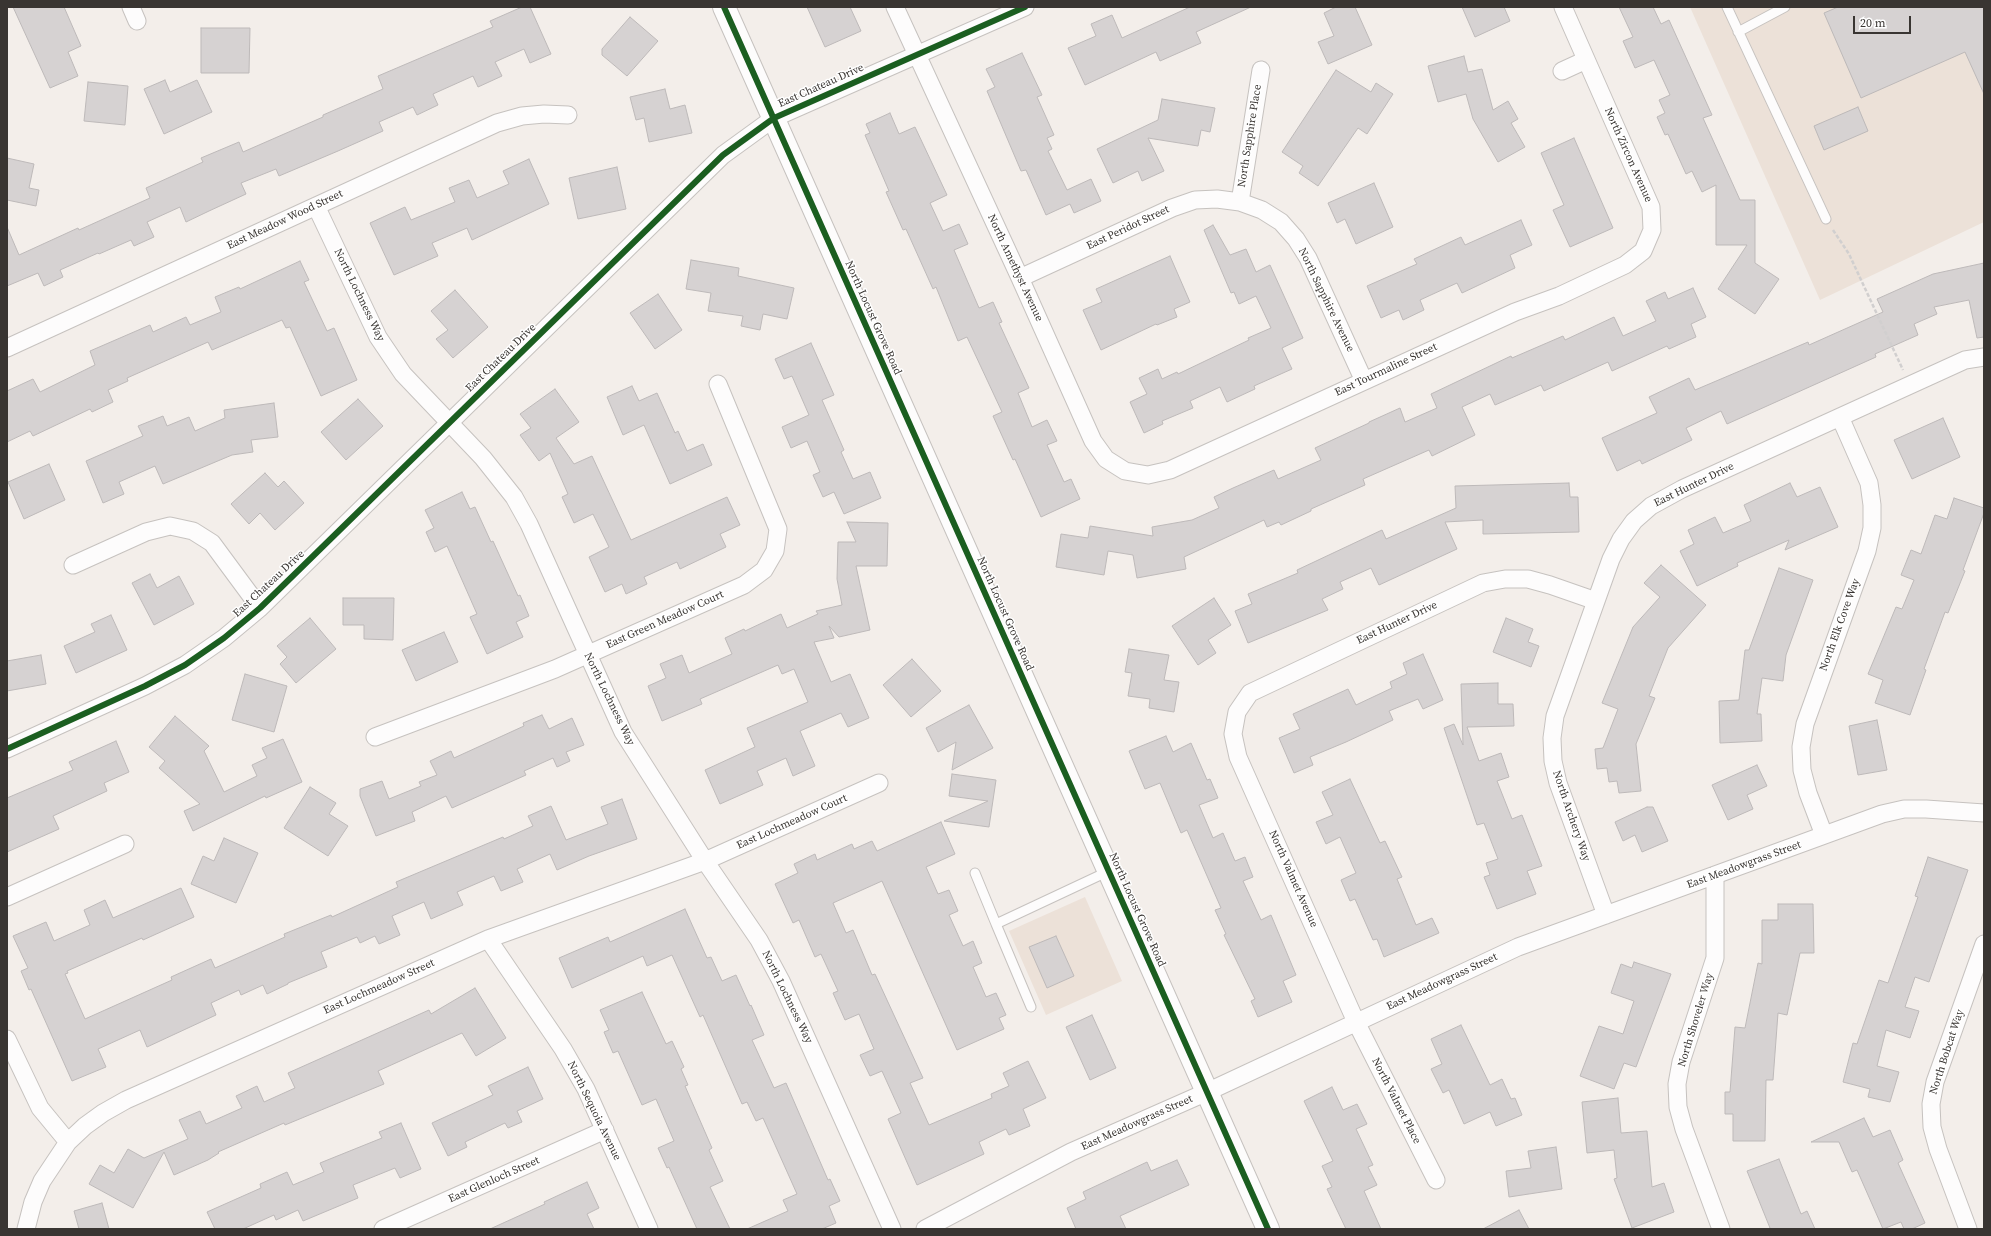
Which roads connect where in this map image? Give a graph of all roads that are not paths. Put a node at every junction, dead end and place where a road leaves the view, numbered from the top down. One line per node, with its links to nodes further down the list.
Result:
1 (724, 7): 13 (main road, North Locust Grove Road)
2 (895, 7): 8 (street, North Amethyst Avenue)
3 (1025, 7): 8 (street, East Chateau Drive)
4 (1563, 7): 9 (street, North Zircon Avenue)
5 (1727, 7): 7 (lane)
6 (1782, 8): 7 (lane)
7 (1738, 32): 16 (lane)
8 (916, 55): 13 (street, East Chateau Drive); 18 (street, North Amethyst Avenue)
9 (1586, 60): 11 (street); 17 (street, North Zircon Avenue)
10 (1260, 70): 14 (street, North Sapphire Place)
11 (1562, 71)
12 (568, 115): 15 (street, East Meadow Wood Street)
13 (774, 118): 24 (street, East Chateau Drive); 38 (main road, North Locust Grove Road)
14 (1240, 202): 18 (street, East Peridot Street); 21 (street, North Sapphire Avenue)
15 (316, 206): 19 (street, East Meadow Wood Street); 24 (street, North Lochness Way)
16 (1826, 219)
17 (1643, 251): 21 (street, East Tourmaline Street)
18 (1020, 278): 25 (street, North Amethyst Avenue)
19 (7, 348)
20 (1984, 357): 23 (street, East Hunter Drive)
21 (1364, 380): 25 (street, East Tourmaline Street)
22 (718, 384): 29 (street, East Green Meadow Court)
23 (1840, 417): 27 (street, East Hunter Drive); 35 (street, North Elk Cove Way)
24 (450, 422): 28 (street, East Chateau Drive); 29 (street, North Lochness Way)
25 (1125, 471)
26 (73, 565): 28 (street)
27 (1596, 601): 30 (street, East Hunter Drive); 42 (street, North Archery Way)
28 (260, 608): 32 (street, East Chateau Drive)
29 (588, 655): 31 (street, East Green Meadow Court); 37 (street, North Lochness Way)
30 (1233, 734): 47 (street, North Valmet Avenue)
31 (375, 737)
32 (7, 749)
33 (879, 783): 37 (street, East Lochmeadow Court)
34 (1984, 813): 35 (street, East Meadowgrass Street)
35 (1824, 835): 40 (street, East Meadowgrass Street)
36 (125, 844): 41 (street)
37 (704, 861): 44 (street, East Lochmeadow Street); 56 (street, North Lochness Way)
38 (1108, 871): 43 (lane); 49 (main road, North Locust Grove Road)
39 (975, 873): 43 (lane)
40 (1715, 876): 42 (street, East Meadowgrass Street); 59 (street, North Shoveler Way)
41 (7, 897)
42 (1606, 915): 47 (street, East Meadowgrass Street)
43 (996, 924): 46 (lane)
44 (488, 939): 50 (street, North Sequoia Avenue); 51 (street, East Lochmeadow Street)
45 (1984, 944): 60 (street, North Bobcat Way)
46 (1031, 1007)
47 (1356, 1022): 49 (street, East Meadowgrass Street); 52 (street, North Valmet Place)
48 (7, 1039): 51 (street)
49 (1207, 1092): 57 (street, East Meadowgrass Street); 58 (main road, North Locust Grove Road)
50 (604, 1130): 54 (street, East Glenloch Street); 55 (street, North Sequoia Avenue)
51 (68, 1142): 53 (street, East Lochmeadow Street)
52 (1436, 1180)
53 (26, 1229)
54 (383, 1229)
55 (649, 1229)
56 (892, 1229)
57 (925, 1229)
58 (1268, 1229)
59 (1721, 1229)
60 (1968, 1229)

